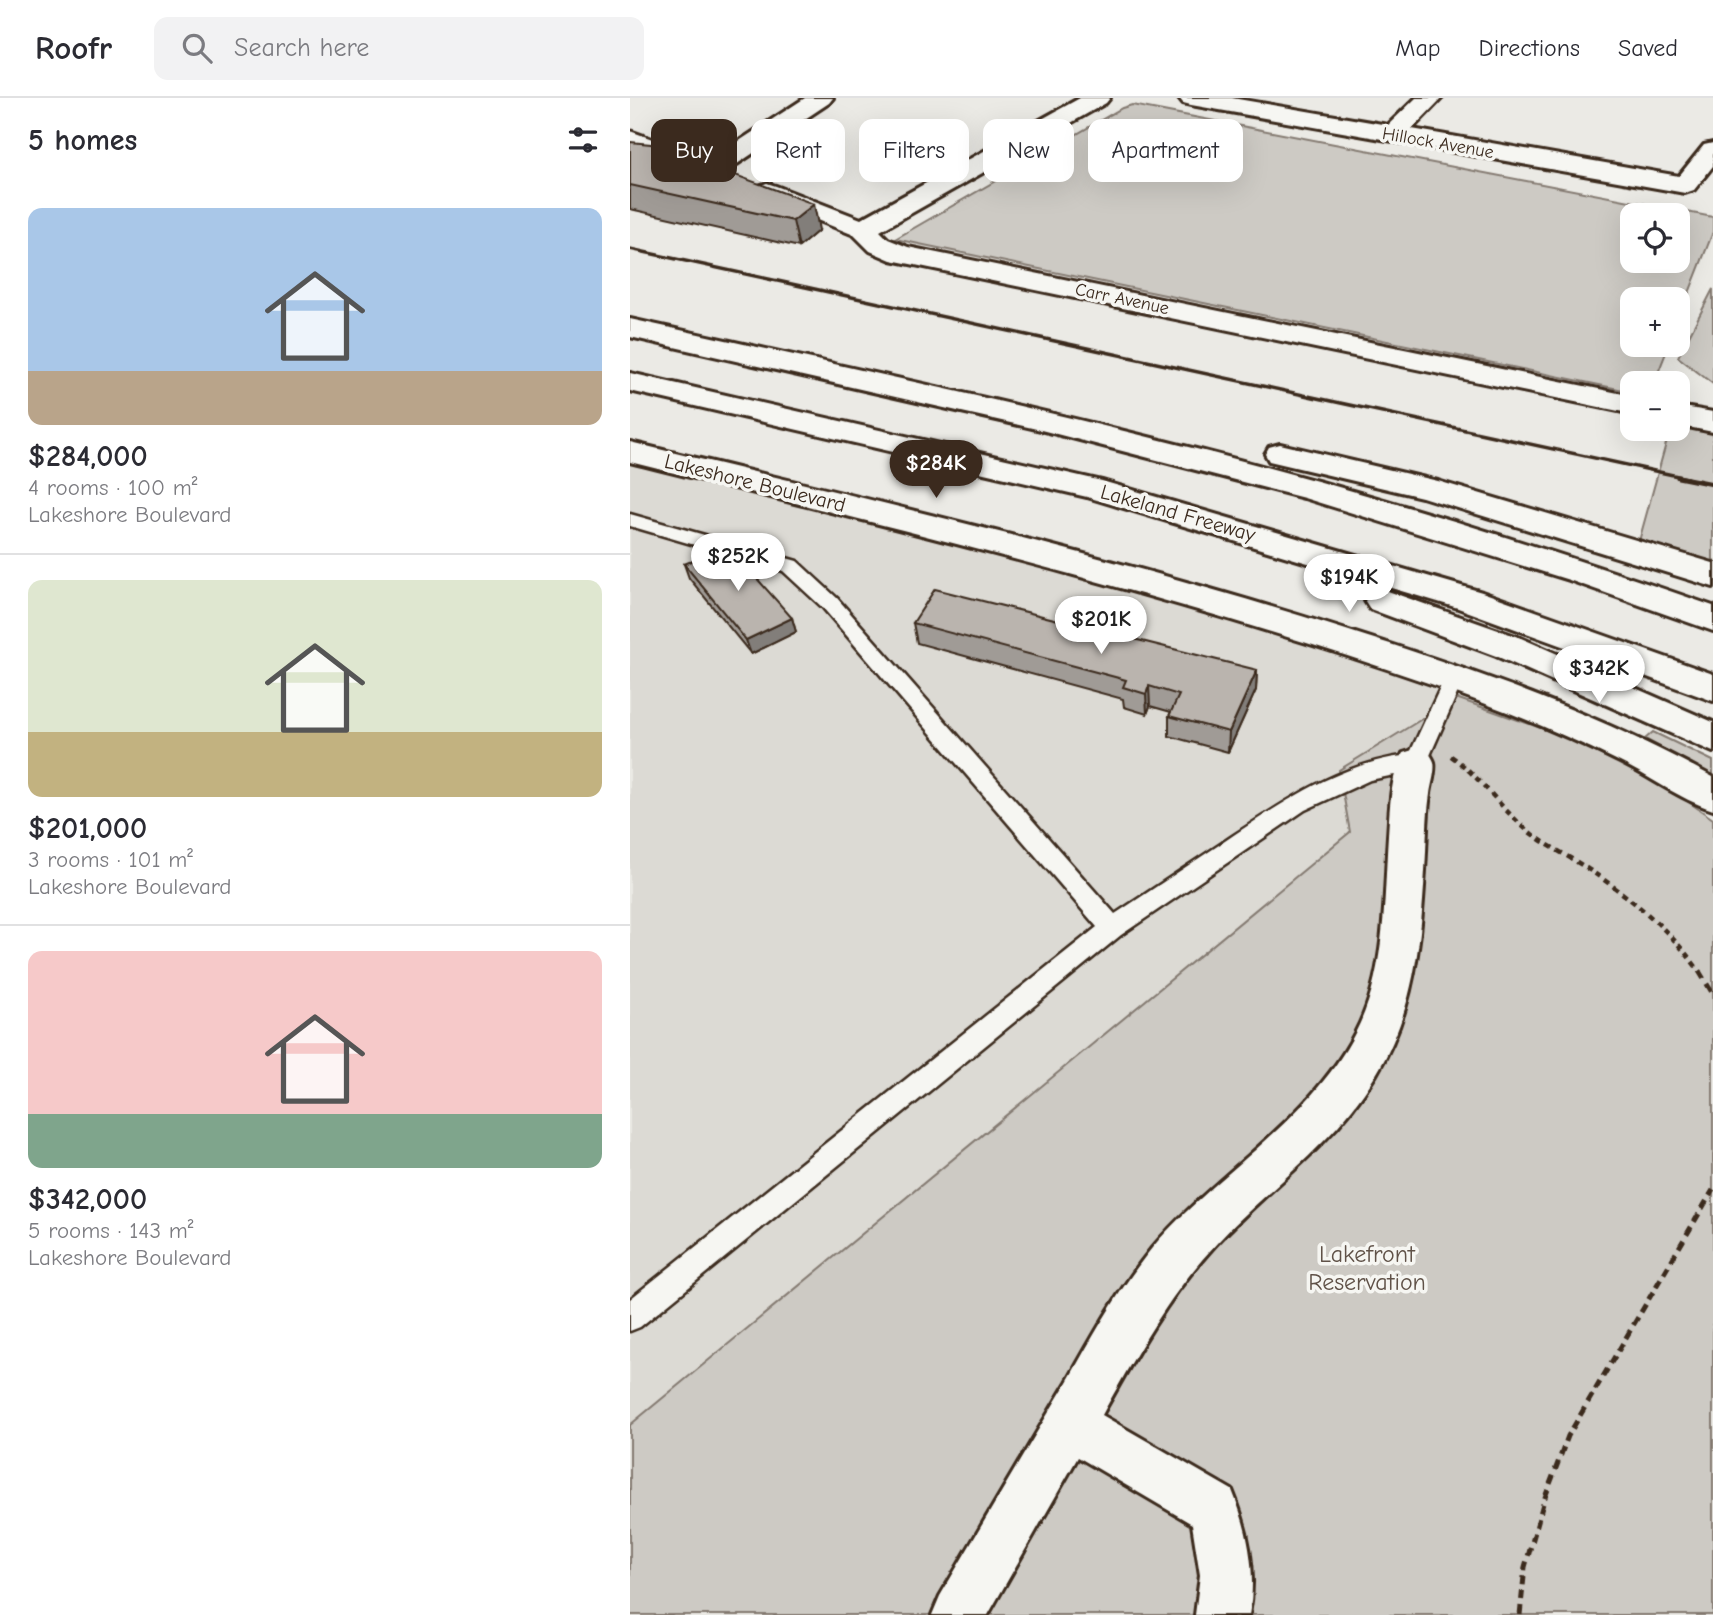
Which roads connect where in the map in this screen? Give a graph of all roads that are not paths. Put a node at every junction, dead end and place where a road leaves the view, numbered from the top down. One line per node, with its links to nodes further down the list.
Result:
1 (821, 98): 9 (main road)
2 (1098, 98): 11 (main road)
3 (1191, 98): 5 (main road, Hillock Avenue)
4 (1430, 98): 5 (main road)
5 (1392, 135): 8 (main road, Hillock Avenue)
6 (630, 138): 7 (main road, Carr Avenue)
7 (651, 146)
8 (1713, 150)
9 (737, 153)
10 (737, 179): 11 (main road, Carr Avenue)
11 (863, 229): 14 (main road, Carr Avenue)
12 (630, 328): 15 (main road)
13 (630, 382): 16 (main road, Lakeland Freeway)
14 (1620, 402)
15 (1018, 415): 21 (main road); 22 (main road)
16 (789, 417): 24 (main road, Lakeland Freeway); 25 (main road)
17 (1690, 417): 18 (main road)
18 (1713, 422)
19 (630, 452): 23 (main road, Lakeshore Boulevard)
20 (630, 520): 28 (lane)
21 (1713, 575)
22 (1713, 620)
23 (1454, 678): 26 (lane); 27 (main road, Lakeshore Boulevard)
24 (1713, 688)
25 (1713, 738)
26 (1421, 753): 28 (lane); 30 (main road)
27 (1713, 795)
28 (1113, 928): 29 (lane)
29 (630, 1317)
30 (1069, 1424): 31 (main road); 32 (main road)
31 (959, 1615)
32 (1222, 1615)

